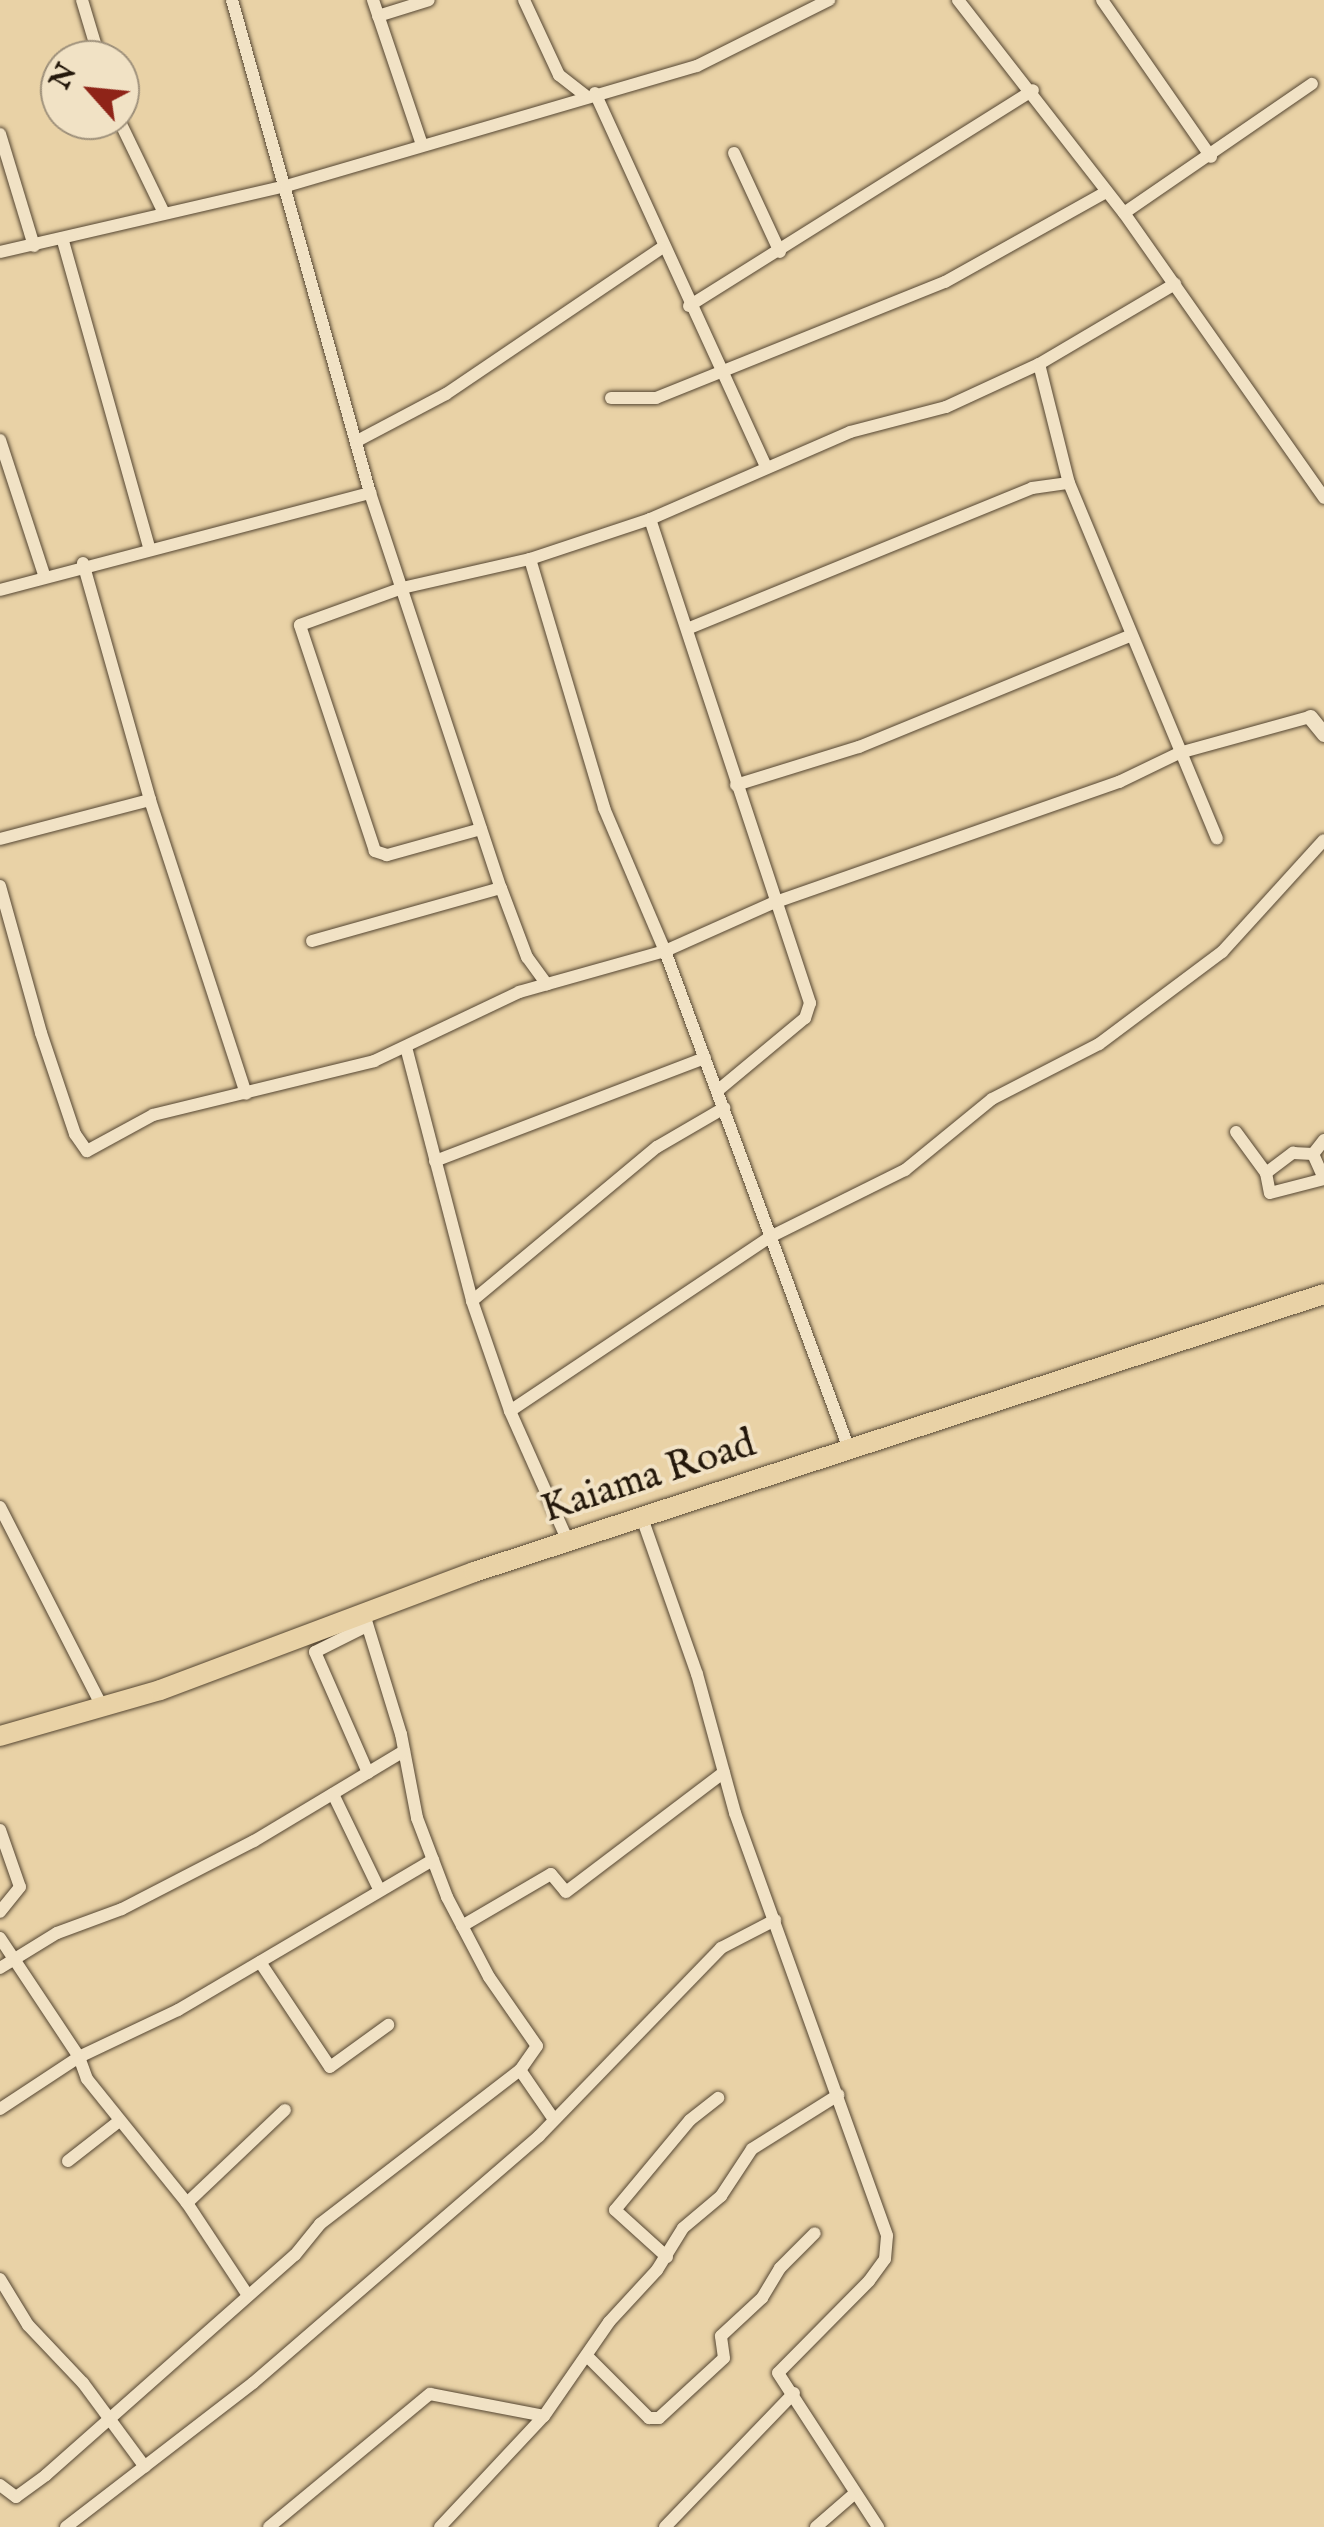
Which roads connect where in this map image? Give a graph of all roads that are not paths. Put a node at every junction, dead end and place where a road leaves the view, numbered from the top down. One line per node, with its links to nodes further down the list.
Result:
1 (82, 0): 10 (street)
2 (232, 0): 19 (street)
3 (373, 0): 9 (street)
4 (429, 0): 9 (street)
5 (524, 0): 13 (street)
6 (829, 0): 13 (street)
7 (958, 0): 12 (street)
8 (1102, 0): 18 (street)
9 (378, 16): 16 (street)
10 (94, 40)
11 (1312, 84): 18 (street)
12 (1033, 90): 20 (street); 27 (street)
13 (590, 94): 16 (street); 25 (street)
14 (0, 134): 24 (street)
15 (129, 140): 21 (street)
16 (421, 142): 19 (street)
17 (734, 154): 27 (street)
18 (1211, 157): 22 (street)
19 (286, 186): 21 (street); 34 (street)
20 (1106, 192): 22 (street); 31 (street)
21 (164, 213): 23 (street)
22 (1124, 213): 28 (street)
23 (63, 242): 24 (street); 40 (street)
24 (34, 246): 26 (street)
25 (662, 248): 29 (street); 34 (street)
26 (0, 252)
27 (780, 252): 29 (street)
28 (1175, 284): 30 (street); 38 (street)
29 (689, 306): 31 (street)
30 (1038, 364): 35 (street); 36 (street)
31 (724, 372): 32 (street); 35 (street)
32 (611, 398)
33 (0, 440): 43 (street)
34 (358, 440): 37 (street)
35 (765, 465): 39 (street)
36 (1068, 483): 46 (street); 47 (street)
37 (370, 492): 40 (street); 44 (street)
38 (1324, 498)
39 (650, 519): 41 (street); 46 (street)
40 (150, 547): 42 (street)
41 (530, 560): 44 (street); 61 (street)
42 (83, 564): 43 (street); 52 (street)
43 (44, 576): 45 (street)
44 (402, 588): 53 (street); 53 (street)
45 (0, 590)
46 (687, 629): 51 (street)
47 (1129, 636): 50 (street); 51 (street)
48 (1317, 717): 49 (street); 50 (street)
49 (1324, 734)
50 (1178, 754): 55 (street); 59 (street)
51 (736, 785): 59 (street)
52 (150, 800): 54 (street); 66 (street)
53 (481, 830): 58 (street)
54 (0, 838)
55 (1217, 838)
56 (1324, 840): 74 (street)
57 (0, 886): 66 (street)
58 (500, 888): 60 (street); 62 (street)
59 (773, 903): 61 (street); 65 (street)
60 (312, 941)
61 (665, 951): 62 (street); 64 (street)
62 (546, 984): 63 (street)
63 (406, 1047): 66 (street); 71 (street)
64 (705, 1058): 65 (street); 71 (street)
65 (718, 1091): 67 (street)
66 (246, 1094)
67 (724, 1108): 74 (street); 76 (street)
68 (1236, 1132): 72 (street)
69 (1324, 1140): 70 (street)
70 (1313, 1154): 72 (street); 73 (street)
71 (435, 1161): 76 (street)
72 (1266, 1173): 73 (street)
73 (1324, 1179)
74 (770, 1237): 77 (street); 78 (street)
75 (1324, 1294): 78 (highway, Kaiama Road)
76 (472, 1301): 77 (street)
77 (510, 1412): 81 (street)
78 (848, 1449): 80 (highway, Kaiama Road)
79 (0, 1507): 83 (street)
80 (642, 1518): 81 (highway, Kaiama Road); 87 (street)
81 (568, 1541): 82 (highway, Kaiama Road)
82 (366, 1620): 83 (highway, Kaiama Road); 85 (street); 86 (street)
83 (102, 1706): 84 (highway, Kaiama Road)
84 (0, 1736)
85 (404, 1751): 86 (street); 90 (street)
86 (368, 1772): 88 (street)
87 (724, 1772): 93 (street); 94 (street)
88 (333, 1794): 91 (street); 96 (street)
89 (0, 1830): 92 (street)
90 (433, 1860): 91 (street); 94 (street)
91 (378, 1887): 97 (street)
92 (0, 1912)
93 (775, 1920): 102 (street); 106 (street)
94 (462, 1926): 101 (street)
95 (0, 1938): 96 (street)
96 (15, 1955): 98 (street); 100 (street)
97 (260, 1962): 99 (street); 100 (street)
98 (0, 1968)
99 (388, 2025)
100 (80, 2056): 104 (street); 107 (street)
101 (520, 2070): 106 (street); 113 (street)
102 (838, 2095): 111 (street); 115 (street)
103 (718, 2098): 111 (street)
104 (0, 2110)
105 (285, 2110): 109 (street)
106 (553, 2118): 118 (street)
107 (118, 2122): 108 (street); 109 (street)
108 (68, 2161)
109 (187, 2204): 113 (street)
110 (815, 2233): 114 (street)
111 (667, 2257): 114 (street)
112 (0, 2279): 117 (street)
113 (247, 2294): 117 (street)
114 (587, 2356): 116 (street)
115 (794, 2392): 120 (street); 124 (street)
116 (544, 2416): 122 (street); 123 (street)
117 (112, 2420): 118 (street); 119 (street)
118 (145, 2467): 121 (street)
119 (0, 2485)
120 (854, 2494): 125 (street); 126 (street)
121 (75, 2524)
122 (269, 2527)
123 (440, 2527)
124 (665, 2527)
125 (816, 2527)
126 (878, 2527)

